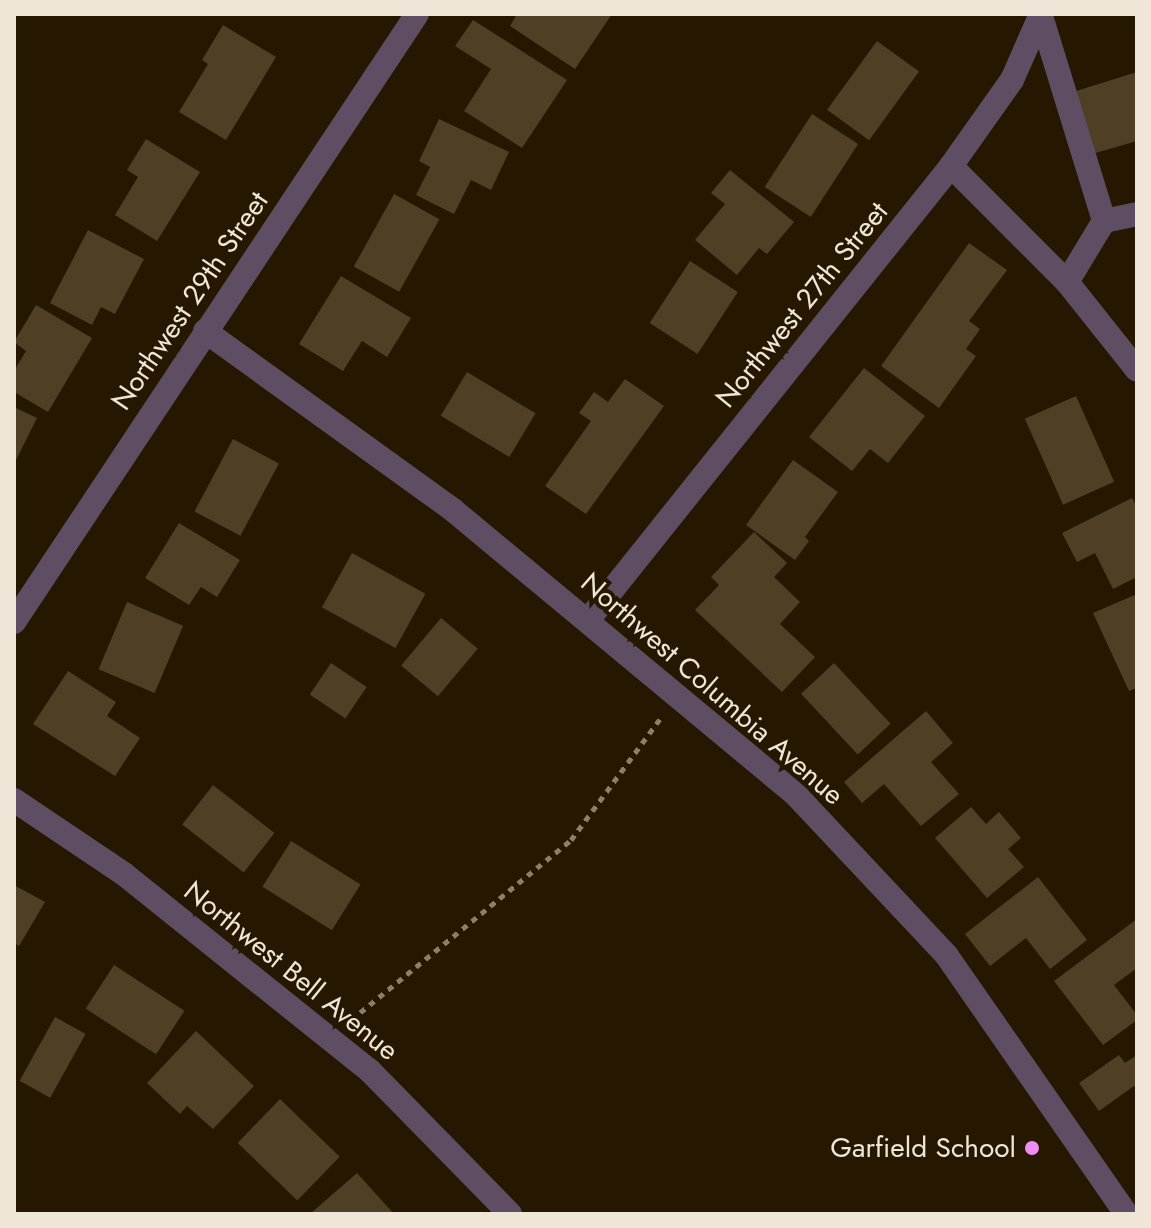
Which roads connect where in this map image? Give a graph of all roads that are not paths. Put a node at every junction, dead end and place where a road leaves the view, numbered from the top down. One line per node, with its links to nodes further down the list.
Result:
1 (417, 14): 7 (street, Northwest 29th Street)
2 (1041, 15): 3 (street, Northwest 27th Street); 5 (street)
3 (951, 166): 6 (street); 9 (street, Northwest 27th Street)
4 (1137, 214): 5 (street)
5 (1104, 221): 6 (street)
6 (1067, 282): 8 (street)
7 (205, 331): 9 (street, Northwest Columbia Avenue); 10 (street, Northwest 29th Street)
8 (1137, 370)
9 (589, 619): 13 (street, Northwest Columbia Avenue)
10 (14, 622)
11 (14, 800): 12 (street, Northwest Bell Avenue)
12 (510, 1214)
13 (1126, 1214)

